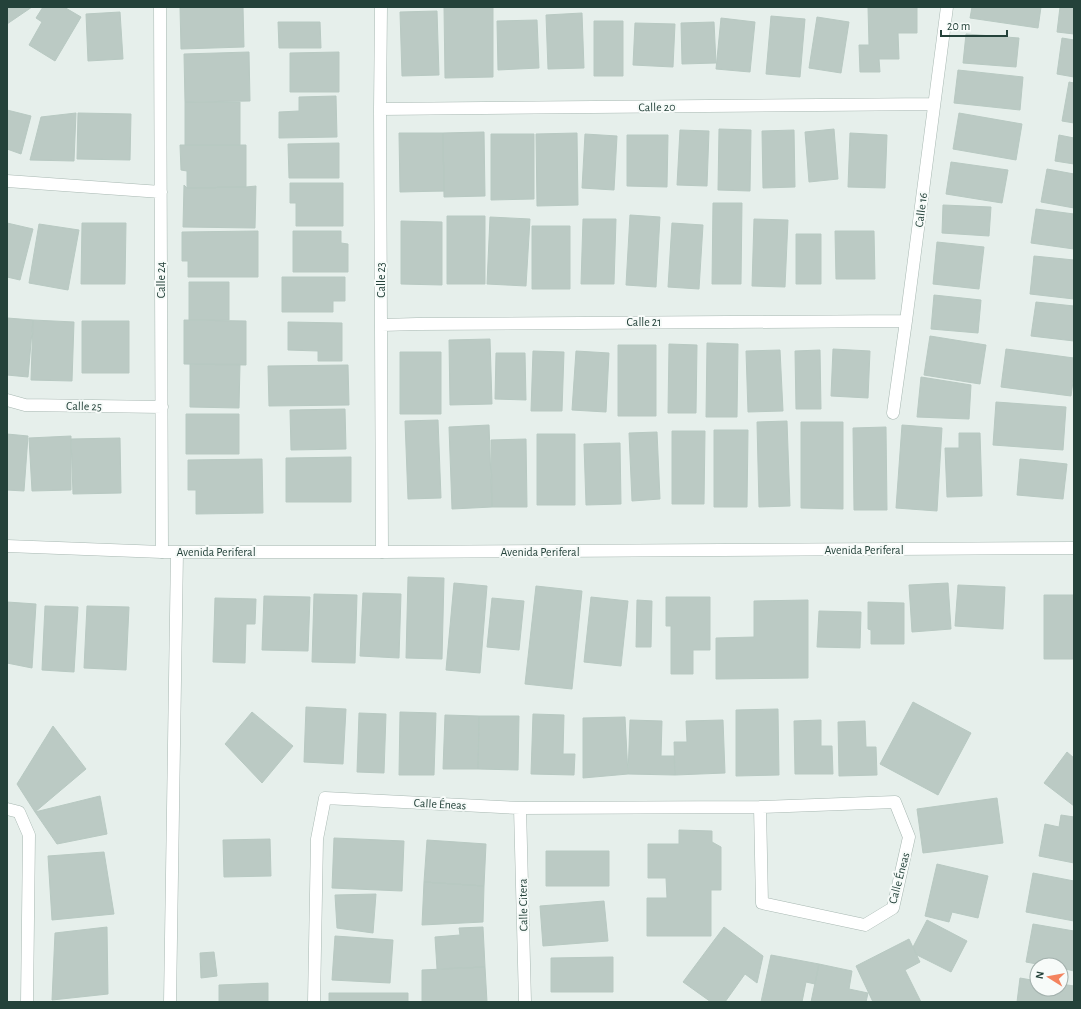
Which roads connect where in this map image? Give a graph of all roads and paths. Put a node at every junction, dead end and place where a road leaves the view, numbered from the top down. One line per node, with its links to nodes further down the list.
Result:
1 (160, 7): 7 (street, Calle 24)
2 (381, 7): 5 (street, Calle 23)
3 (947, 7): 4 (street, Calle 16)
4 (934, 104): 5 (street, Calle 20); 8 (street, Calle 16)
5 (380, 109): 9 (street, Calle 23)
6 (7, 181): 7 (street)
7 (161, 192): 11 (street, Calle 24)
8 (906, 321): 9 (street, Calle 21); 12 (street, Calle 16)
9 (382, 325): 17 (street, Calle 23)
10 (7, 400): 11 (street, Calle 25)
11 (162, 407): 15 (street, Calle 24)
12 (893, 413)
13 (7, 546): 15 (street, Avenida Periferal)
14 (1074, 548): 17 (street, Avenida Periferal)
15 (162, 552): 16 (street, Avenida Periferal)
16 (177, 552): 17 (street, Avenida Periferal); 22 (street)
17 (382, 552)
18 (760, 807): 18 (street, Calle Éneas); 19 (street, Calle Éneas)
19 (520, 808): 23 (street, Calle Éneas); 24 (street, Calle Citera)
20 (7, 809): 21 (street)
21 (27, 1002)
22 (170, 1002)
23 (314, 1002)
24 (525, 1002)

